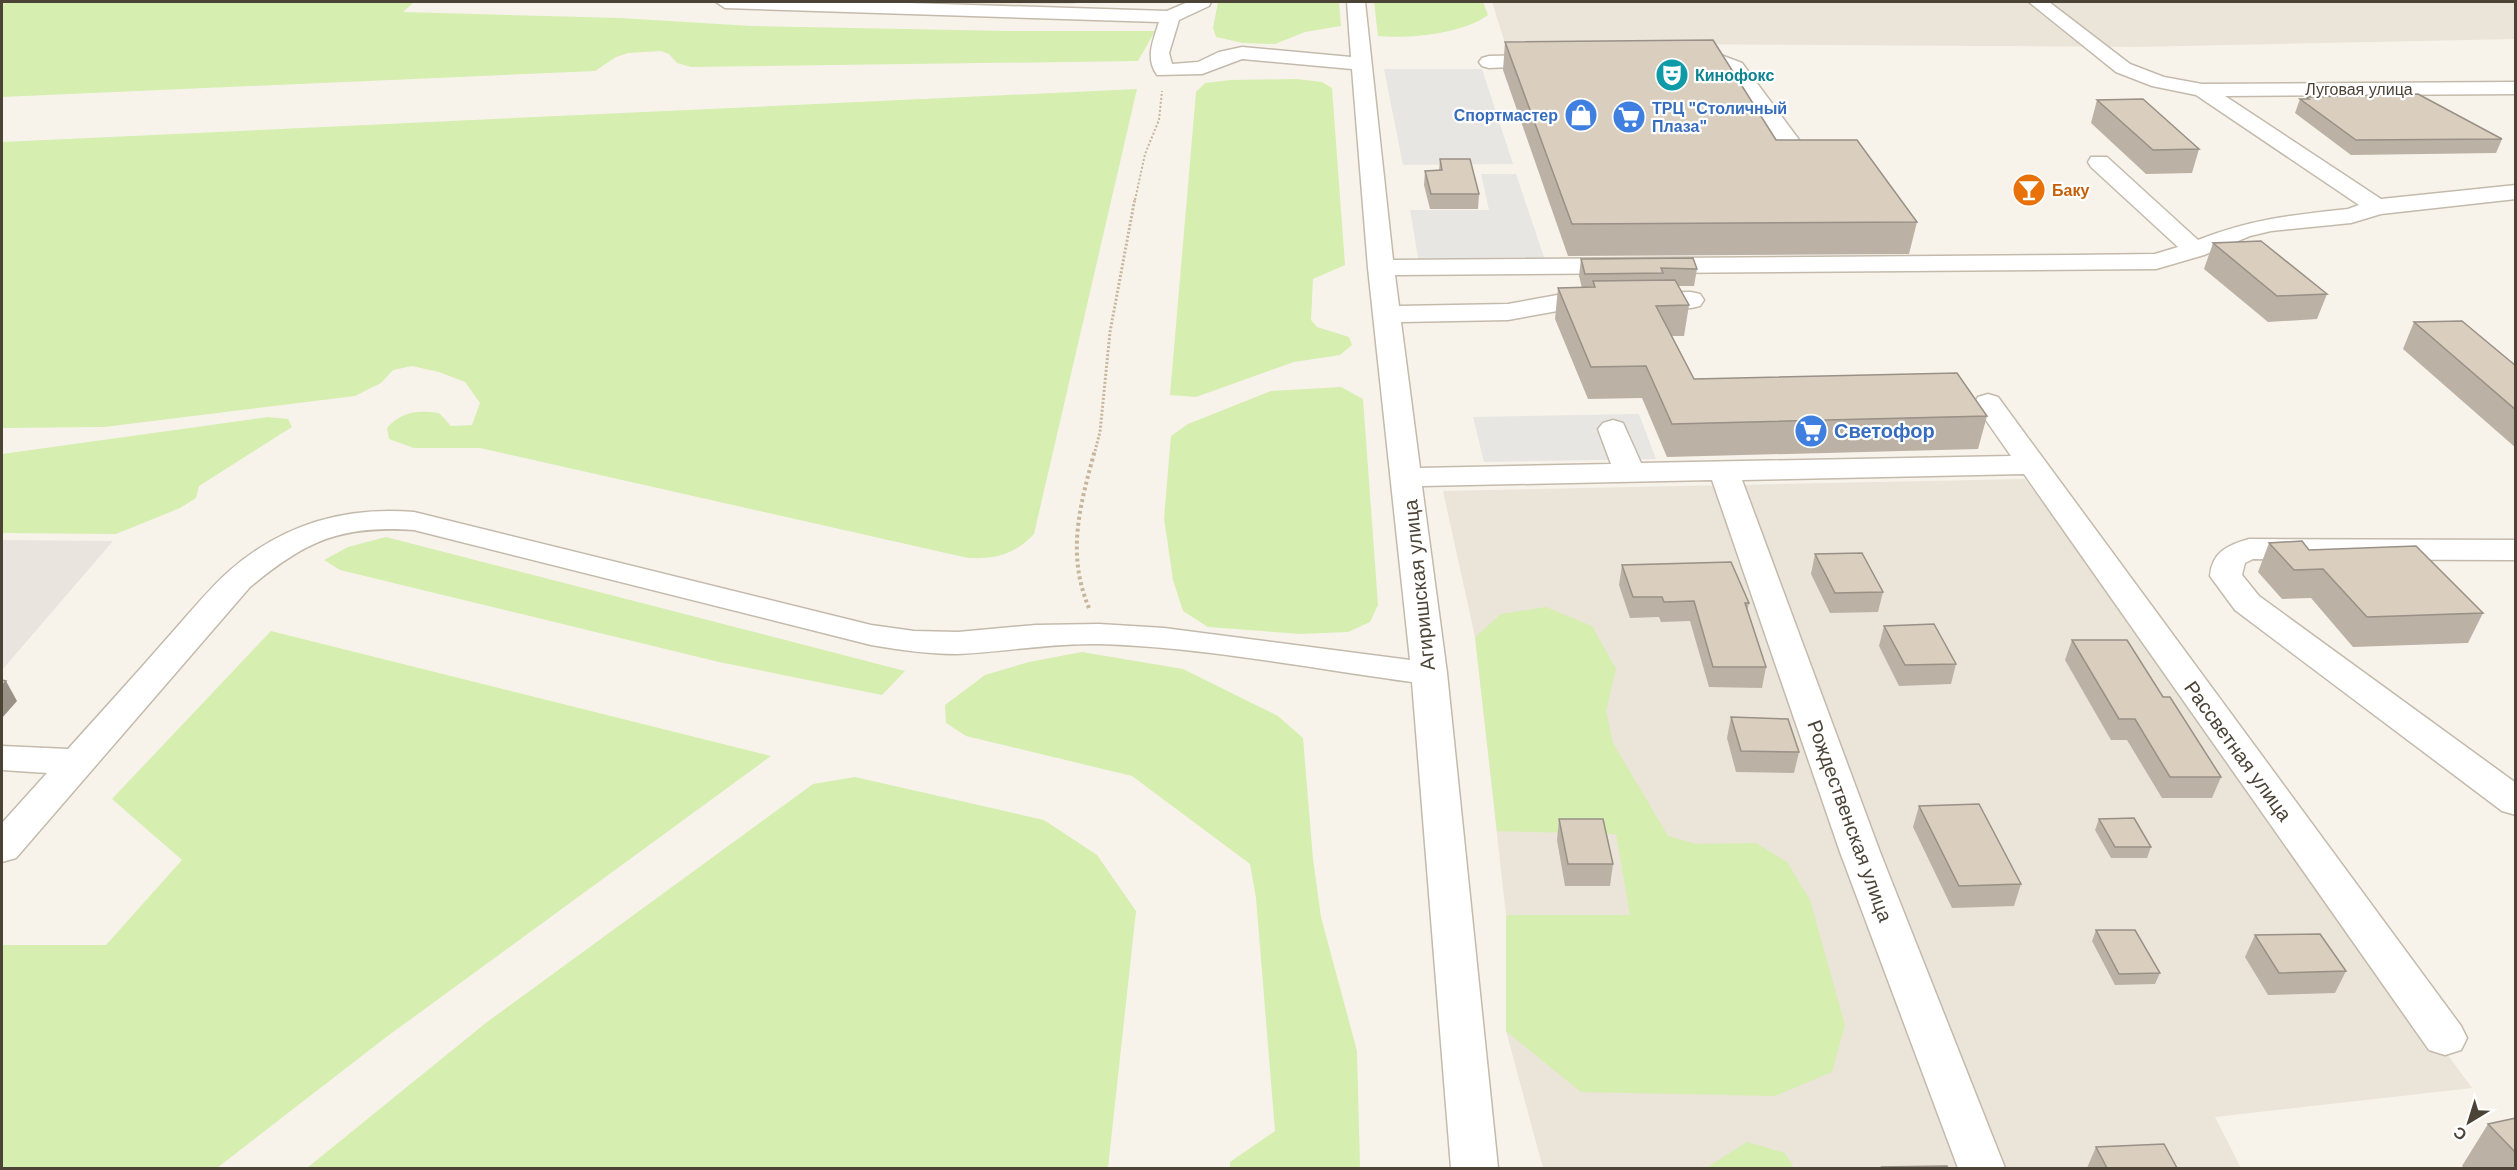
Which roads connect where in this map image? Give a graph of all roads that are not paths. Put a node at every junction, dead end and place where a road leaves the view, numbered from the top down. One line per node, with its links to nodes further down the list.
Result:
1 (725, 2): 5 (street)
2 (1202, 2): 5 (street)
3 (1356, 2): 9 (street, Агиришская улица)
4 (2038, 2): 11 (street)
5 (1170, 17): 9 (street)
6 (1659, 60): 12 (street)
7 (1564, 61): 8 (street)
8 (1489, 62)
9 (1361, 64): 17 (street, Агиришская улица)
10 (2516, 88): 11 (street, Луговая улица)
11 (2202, 90): 15 (street)
12 (1797, 152)
13 (2099, 162): 16 (street)
14 (2516, 192): 15 (street)
15 (2377, 207): 16 (street)
16 (2195, 250): 17 (street)
17 (1382, 268): 19 (street, Агиришская улица)
18 (1691, 300): 19 (street)
19 (1387, 314): 25 (street, Агиришская улица)
20 (1988, 403): 22 (street, Рассветная улица)
21 (1613, 429): 24 (street)
22 (2030, 465): 23 (street); 32 (street, Рассветная улица)
23 (1724, 471): 24 (street); 34 (street, Рождественская улица)
24 (1629, 473): 25 (street)
25 (1407, 477): 27 (street, Агиришская улица)
26 (2516, 550): 30 (street)
27 (1428, 673): 29 (street); 33 (street, Агиришская улица)
28 (2, 758): 29 (street)
29 (79, 762): 31 (street)
30 (2516, 802)
31 (2, 848)
32 (2445, 1038)
33 (1475, 1168)
34 (1982, 1168)

